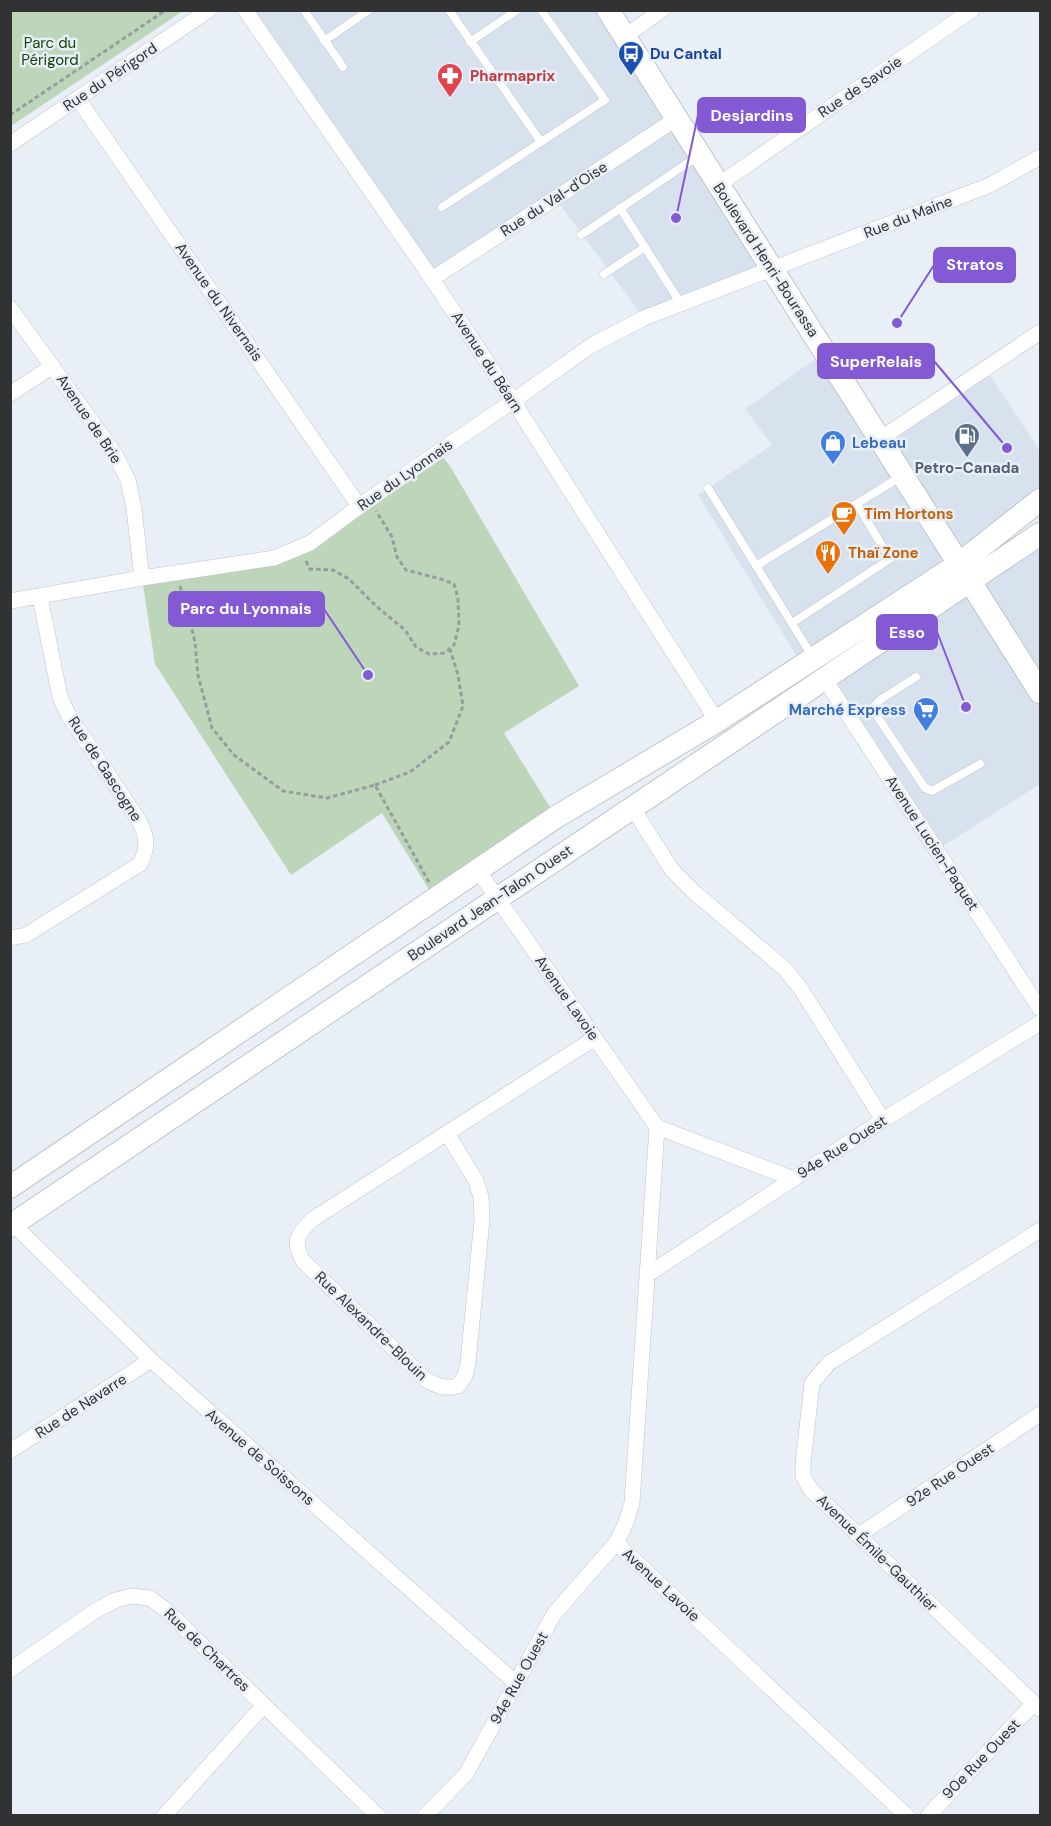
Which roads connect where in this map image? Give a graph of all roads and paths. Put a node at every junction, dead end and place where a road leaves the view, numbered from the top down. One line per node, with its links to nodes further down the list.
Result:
1 (166, 10): 17 (path)
2 (208, 10): 16 (street, Rue du Périgord)
3 (245, 10): 30 (street, Avenue du Béarn)
4 (304, 10): 13 (lane)
5 (369, 10): 13 (lane)
6 (449, 10): 14 (lane)
7 (541, 10): 19 (lane)
8 (608, 10): 12 (street, Boulevard Henri-Bourassa)
9 (662, 10): 12 (street)
10 (972, 10): 23 (street, Rue de Savoie)
11 (512, 12): 14 (lane)
12 (624, 37): 18 (street, Boulevard Henri-Bourassa)
13 (324, 41): 15 (lane)
14 (470, 42): 19 (lane)
15 (343, 67)
16 (78, 99): 20 (street, Rue du Périgord); 41 (street, Avenue du Nivernais)
17 (10, 115)
18 (676, 119): 21 (street, Boulevard Henri-Bourassa); 30 (street, Rue du Val-d'Oise)
19 (541, 142): 24 (lane)
20 (10, 144)
21 (699, 155): 23 (street, Boulevard Henri-Bourassa); 25 (lane)
22 (1041, 157): 28 (street, Rue du Maine)
23 (718, 185): 28 (street, Boulevard Henri-Bourassa)
24 (442, 207)
25 (620, 208): 26 (lane); 27 (lane)
26 (580, 235)
27 (645, 247): 29 (lane); 31 (lane)
28 (772, 270): 31 (street, Rue du Lyonnais); 37 (street, Boulevard Henri-Bourassa)
29 (604, 274)
30 (432, 279): 36 (street, Avenue du Béarn)
31 (681, 304): 36 (street, Rue du Lyonnais)
32 (10, 308): 34 (street, Avenue de Brie)
33 (1041, 332): 37 (street)
34 (53, 366): 35 (street); 48 (street, Avenue de Brie)
35 (10, 394)
36 (513, 401): 41 (street, Rue du Lyonnais); 57 (street, Avenue du Béarn)
37 (880, 439): 38 (street, Boulevard Henri-Bourassa)
38 (903, 475): 42 (lane); 46 (street, Boulevard Henri-Bourassa)
39 (708, 488): 45 (lane)
40 (1041, 500): 46 (street)
41 (364, 503): 44 (street, Rue du Lyonnais); 52 (path)
42 (856, 504): 45 (lane); 51 (lane)
43 (1041, 534): 46 (street)
44 (300, 547): 47 (street, Rue du Lyonnais); 52 (path)
45 (756, 566): 51 (lane)
46 (965, 572): 53 (street); 55 (street, Boulevard Jean-Talon Ouest); 56 (street, Boulevard Henri-Bourassa)
47 (176, 573): 48 (street, Rue du Lyonnais); 59 (path)
48 (142, 578): 49 (street, Rue du Lyonnais)
49 (40, 597): 50 (street, Rue du Lyonnais); 64 (street, Rue de Gascogne)
50 (10, 601)
51 (792, 623): 53 (lane)
52 (450, 649): 59 (path)
53 (813, 658): 57 (street)
54 (916, 677): 58 (lane)
55 (824, 678): 60 (street, Boulevard Jean-Talon Ouest); 65 (street, Avenue Lucien-Paquet)
56 (1041, 692)
57 (717, 721): 61 (street)
58 (980, 764)
59 (375, 785): 62 (path)
60 (632, 807): 63 (street, Boulevard Jean-Talon Ouest); 68 (street)
61 (477, 869): 62 (street); 63 (street, Avenue Lavoie)
62 (437, 896): 72 (street)
63 (497, 898): 67 (street, Avenue Lavoie); 73 (street, Boulevard Jean-Talon Ouest)
64 (10, 938)
65 (1041, 1009)
66 (1041, 1023): 68 (street, 94e Rue Ouest)
67 (595, 1038): 69 (street, Avenue Lavoie); 70 (street, Rue Alexandre-Blouin)
68 (883, 1120): 71 (street, 94e Rue Ouest)
69 (657, 1126): 71 (street); 75 (street, Avenue Lavoie)
70 (447, 1133): 70 (street, Rue Alexandre-Blouin)
71 (794, 1179): 75 (street, 94e Rue Ouest)
72 (10, 1187)
73 (12, 1223): 76 (street, Avenue de Soissons)
74 (1041, 1230): 79 (street, Avenue Émile-Gauthier)
75 (647, 1275): 80 (street, Avenue Lavoie)
76 (151, 1360): 78 (street, Rue de Navarre); 82 (street, Avenue de Soissons)
77 (1041, 1414): 79 (street, 92e Rue Ouest)
78 (10, 1451)
79 (859, 1535): 84 (street, Avenue Émile-Gauthier)
80 (616, 1543): 82 (street, 94e Rue Ouest); 88 (street, Avenue Lavoie)
81 (10, 1670): 83 (street, Rue de Chartres)
82 (517, 1684): 87 (street, 94e Rue Ouest)
83 (264, 1705): 85 (street); 86 (street, Rue de Chartres)
84 (1037, 1706): 89 (street, 90e Rue Ouest)
85 (164, 1815)
86 (378, 1815)
87 (425, 1815)
88 (907, 1815)
89 (928, 1815)

